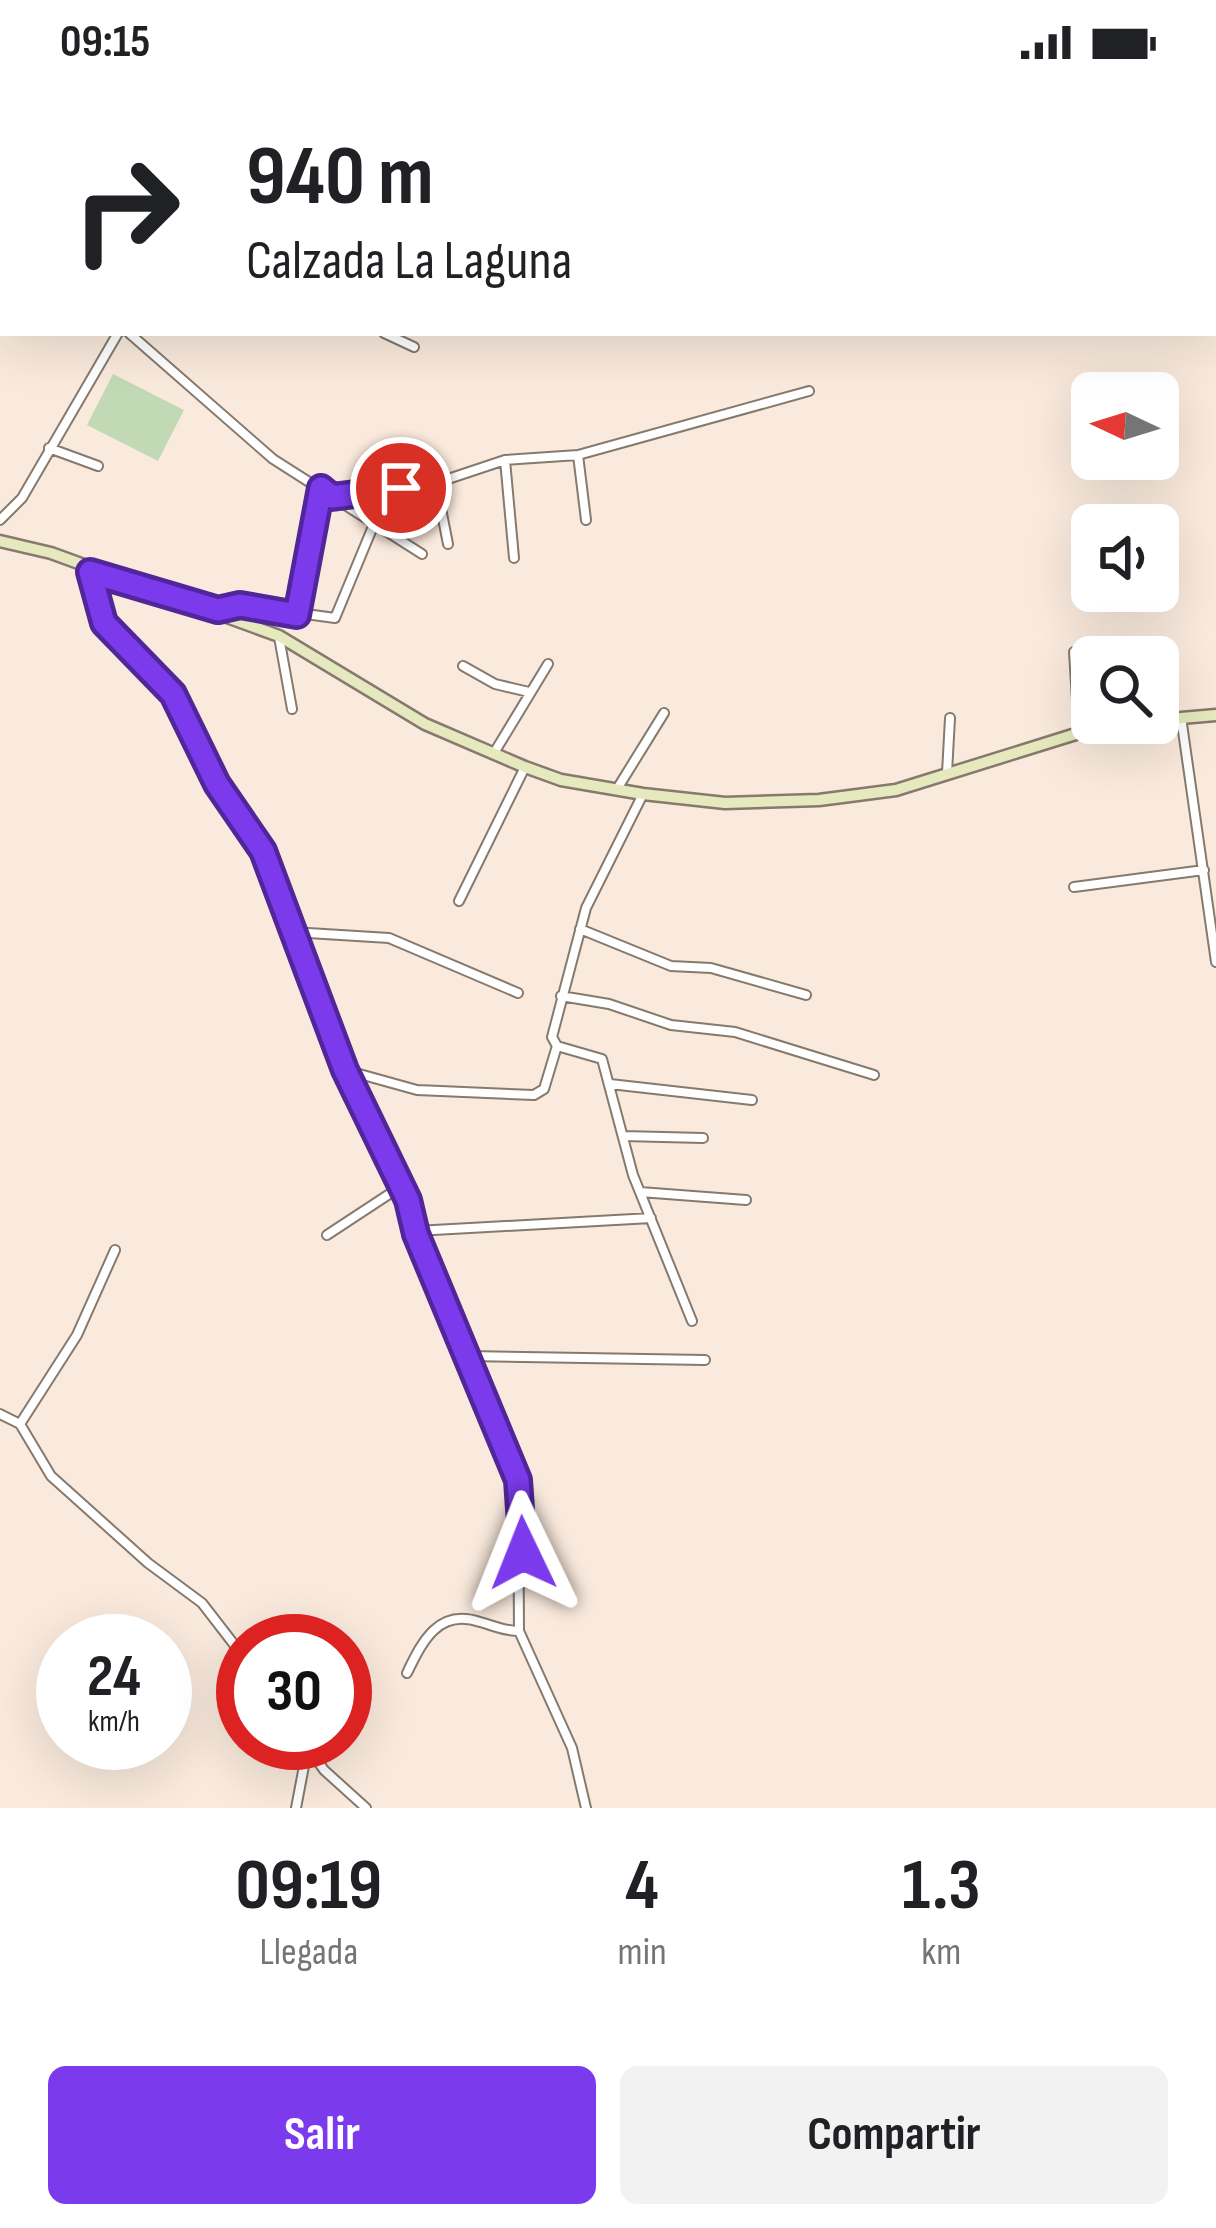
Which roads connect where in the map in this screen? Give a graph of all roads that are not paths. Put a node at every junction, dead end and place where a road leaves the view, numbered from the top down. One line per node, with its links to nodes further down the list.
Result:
1 (116, 336): 6 (street)
2 (132, 336): 11 (street)
3 (390, 336): 4 (street)
4 (414, 347)
5 (809, 391): 7 (street)
6 (49, 448): 9 (street); 13 (street)
7 (578, 455): 8 (street); 14 (street)
8 (505, 460): 10 (street); 19 (street)
9 (98, 466)
10 (436, 483): 12 (street); 17 (street)
11 (321, 488): 12 (street); 22 (street)
12 (332, 497): 15 (street)
13 (0, 520)
14 (586, 520)
15 (374, 524): 18 (street); 22 (street)
16 (0, 541): 20 (street)
17 (448, 544)
18 (422, 554)
19 (514, 558)
20 (90, 572): 21 (street); 42 (street)
21 (218, 610): 22 (street); 23 (street)
22 (297, 615)
23 (278, 636): 27 (street); 33 (street)
24 (548, 664): 26 (street)
25 (463, 666): 26 (street)
26 (529, 692): 33 (street)
27 (292, 709)
28 (664, 712): 36 (street)
29 (1216, 715): 30 (street)
30 (1181, 717): 38 (street)
31 (950, 718): 35 (street)
32 (1071, 735): 35 (street)
33 (493, 754): 34 (street)
34 (525, 767): 36 (street); 40 (street)
35 (946, 773): 37 (street)
36 (617, 789): 37 (street)
37 (644, 794): 41 (street)
38 (1204, 870): 39 (street); 43 (street)
39 (1074, 887)
40 (459, 901)
41 (580, 928): 45 (street); 46 (street)
42 (292, 932): 44 (street); 48 (street)
43 (1216, 962)
44 (518, 993)
45 (806, 995)
46 (560, 996): 47 (street); 49 (street)
47 (557, 1046): 48 (street); 50 (street)
48 (345, 1070): 54 (street)
49 (874, 1075)
50 (610, 1084): 51 (street); 52 (street)
51 (752, 1100)
52 (622, 1136): 53 (street); 55 (street)
53 (703, 1138)
54 (400, 1187): 58 (street); 59 (street)
55 (640, 1192): 56 (street); 57 (street)
56 (746, 1200)
57 (652, 1218): 58 (street); 61 (street)
58 (416, 1231): 62 (street)
59 (327, 1234)
60 (115, 1250): 65 (street)
61 (692, 1321)
62 (468, 1356): 63 (street); 67 (street)
63 (705, 1360)
64 (0, 1414): 65 (street)
65 (20, 1424): 66 (street)
66 (216, 1621)
67 (520, 1631): 68 (street); 74 (street)
68 (407, 1673)
69 (303, 1770): 71 (street)
70 (324, 1770): 73 (street)
71 (297, 1803): 72 (street)
72 (309, 1808)
73 (366, 1808)
74 (586, 1808)

